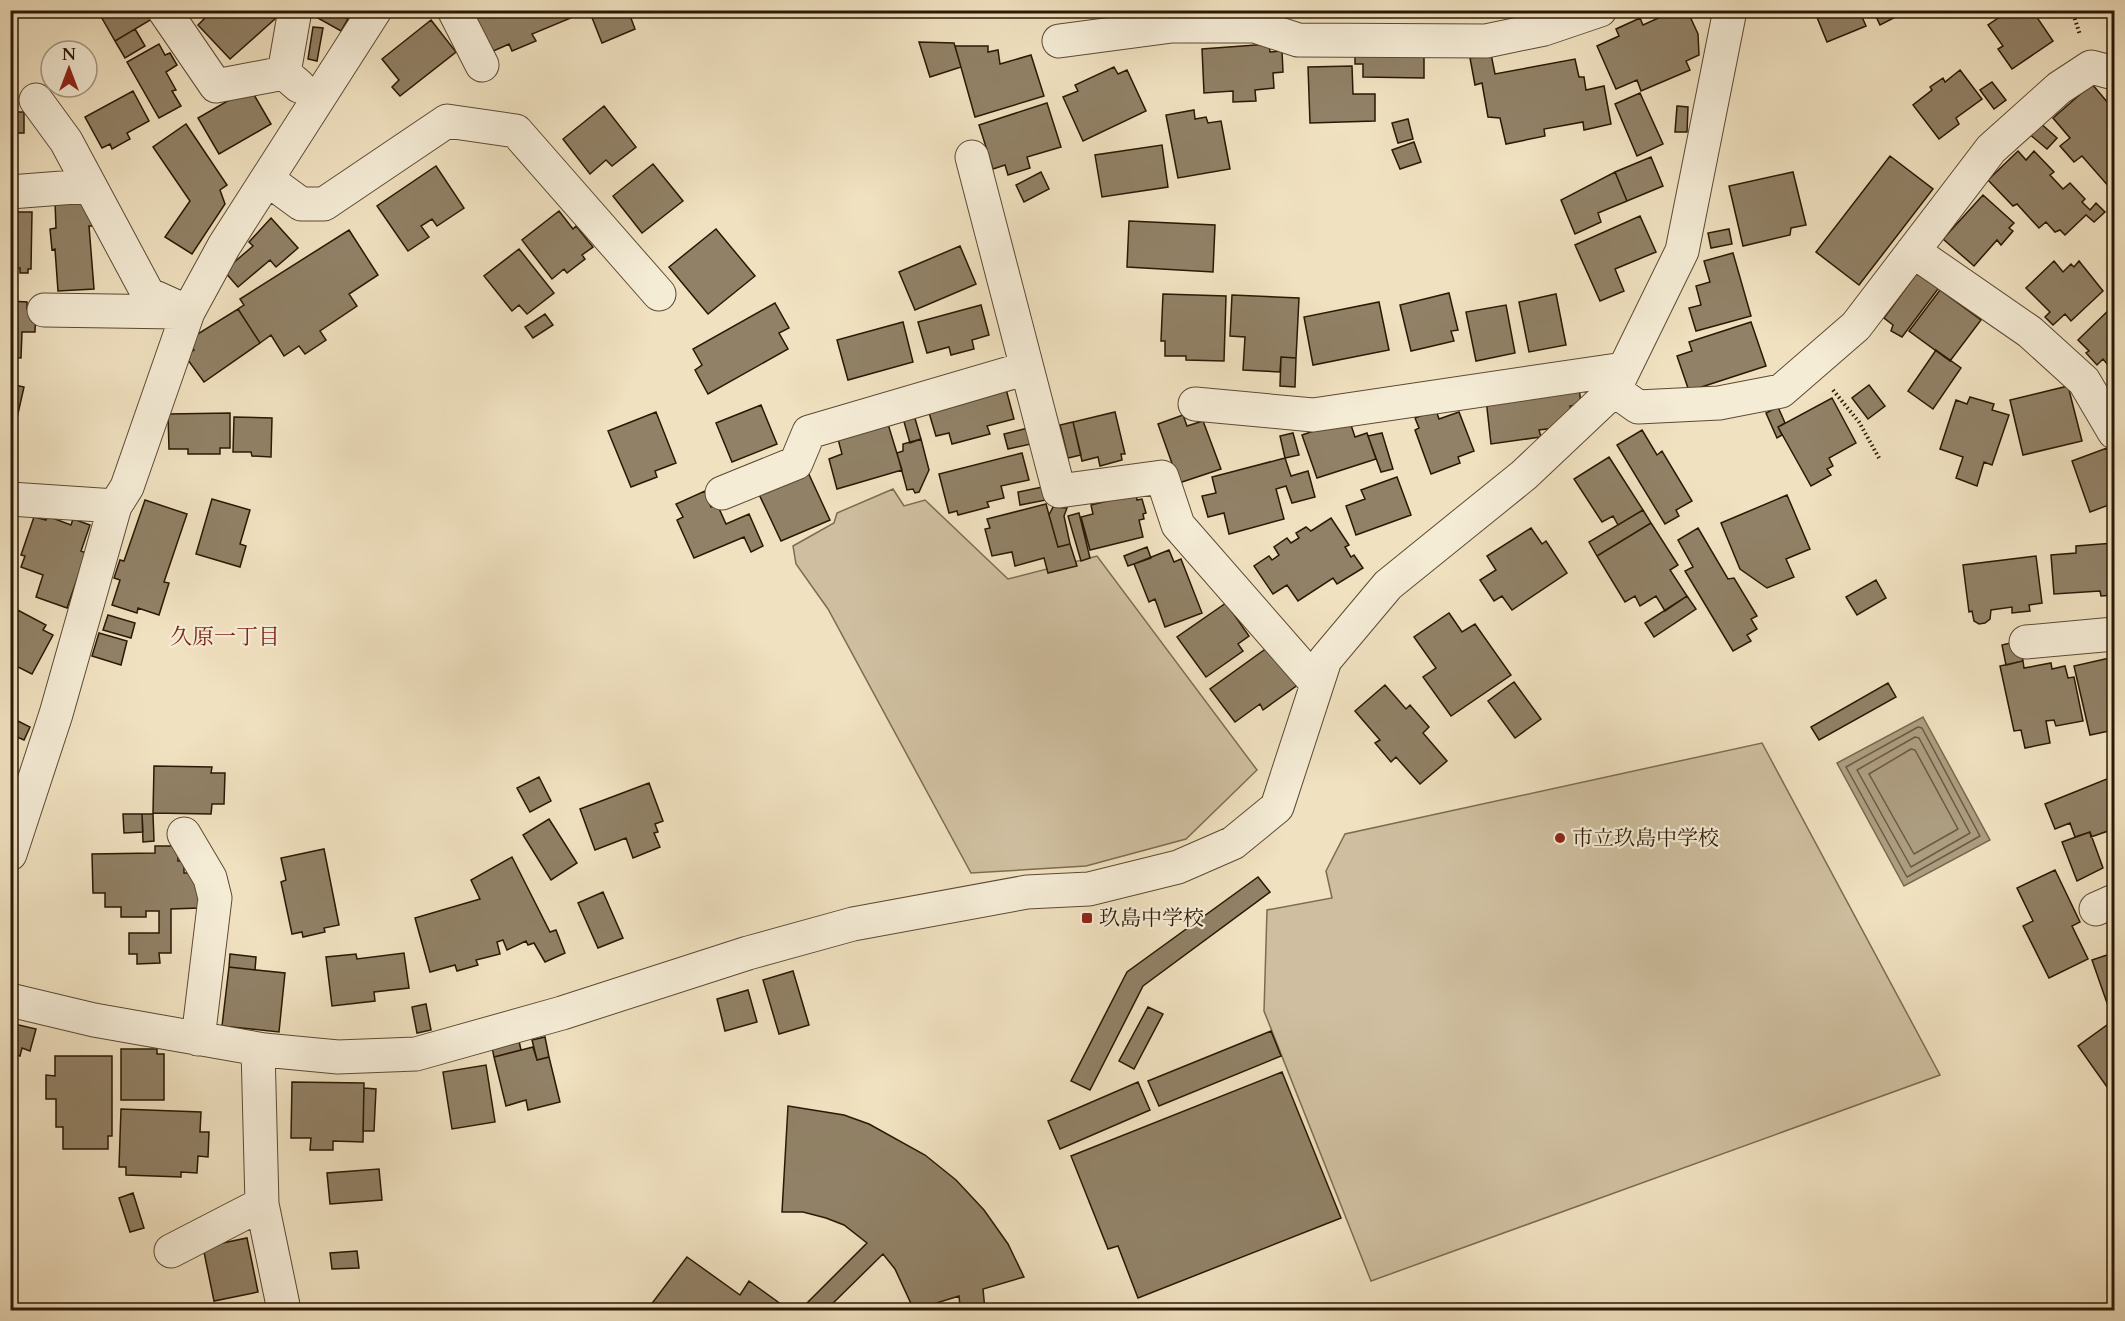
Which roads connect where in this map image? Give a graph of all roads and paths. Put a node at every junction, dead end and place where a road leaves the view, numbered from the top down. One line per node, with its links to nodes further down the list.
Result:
1 (164, 10): 9 (street)
2 (295, 10): 9 (street)
3 (375, 10): 12 (street)
4 (453, 10): 8 (street)
5 (1600, 10): 7 (street)
6 (1730, 10): 23 (street)
7 (1059, 41)
8 (482, 65)
9 (284, 73): 12 (street)
10 (2115, 73): 17 (street)
11 (36, 100): 15 (street)
12 (316, 101): 14 (street)
13 (972, 157): 22 (street)
14 (267, 179): 18 (street); 20 (street)
15 (88, 186): 16 (street); 20 (street)
16 (10, 192)
17 (1913, 251): 21 (street); 25 (street)
18 (659, 294)
19 (44, 310): 20 (street)
20 (188, 312): 29 (street)
21 (1812, 364): 23 (street); 26 (path)
22 (1027, 368): 27 (street); 32 (street)
23 (1619, 380): 24 (street); 32 (street)
24 (1195, 404)
25 (2115, 432)
26 (1879, 458)
27 (722, 493)
28 (10, 500): 29 (street)
29 (115, 506): 34 (street)
30 (2115, 634): 31 (street)
31 (2026, 642)
32 (1317, 684): 37 (street)
33 (184, 834): 36 (street)
34 (10, 854)
35 (10, 1000): 36 (street)
36 (198, 1038): 37 (street)
37 (258, 1049): 38 (street)
38 (262, 1204): 39 (street); 40 (street)
39 (171, 1251)
40 (284, 1311)

